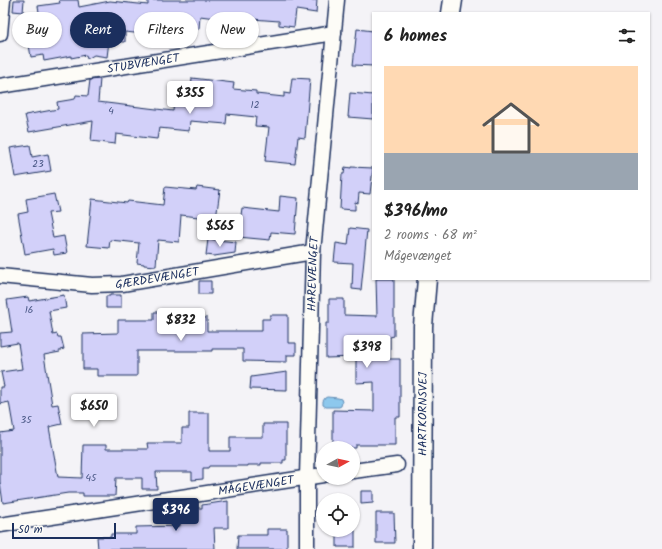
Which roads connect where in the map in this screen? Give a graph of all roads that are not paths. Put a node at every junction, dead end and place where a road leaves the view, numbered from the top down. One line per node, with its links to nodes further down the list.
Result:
1 (3, 0): 6 (street)
2 (337, 0): 5 (street, HAREVÆNGET)
3 (453, 0): 4 (street)
4 (451, 12)
5 (334, 33): 7 (street, STUBVÆNGET); 8 (street, HAREVÆNGET)
6 (0, 34)
7 (0, 86)
8 (313, 252): 9 (street, GÆRDEVÆNGET); 14 (street, HAREVÆNGET)
9 (0, 276)
10 (427, 280): 17 (street, HARTKORNSVEJ)
11 (397, 465): 12 (street)
12 (360, 470)
13 (316, 476): 14 (street, MÅGEVÆNGET)
14 (307, 477): 15 (street, MÅGEVÆNGET); 16 (street, HAREVÆNGET)
15 (0, 525)
16 (307, 549)
17 (422, 549)

